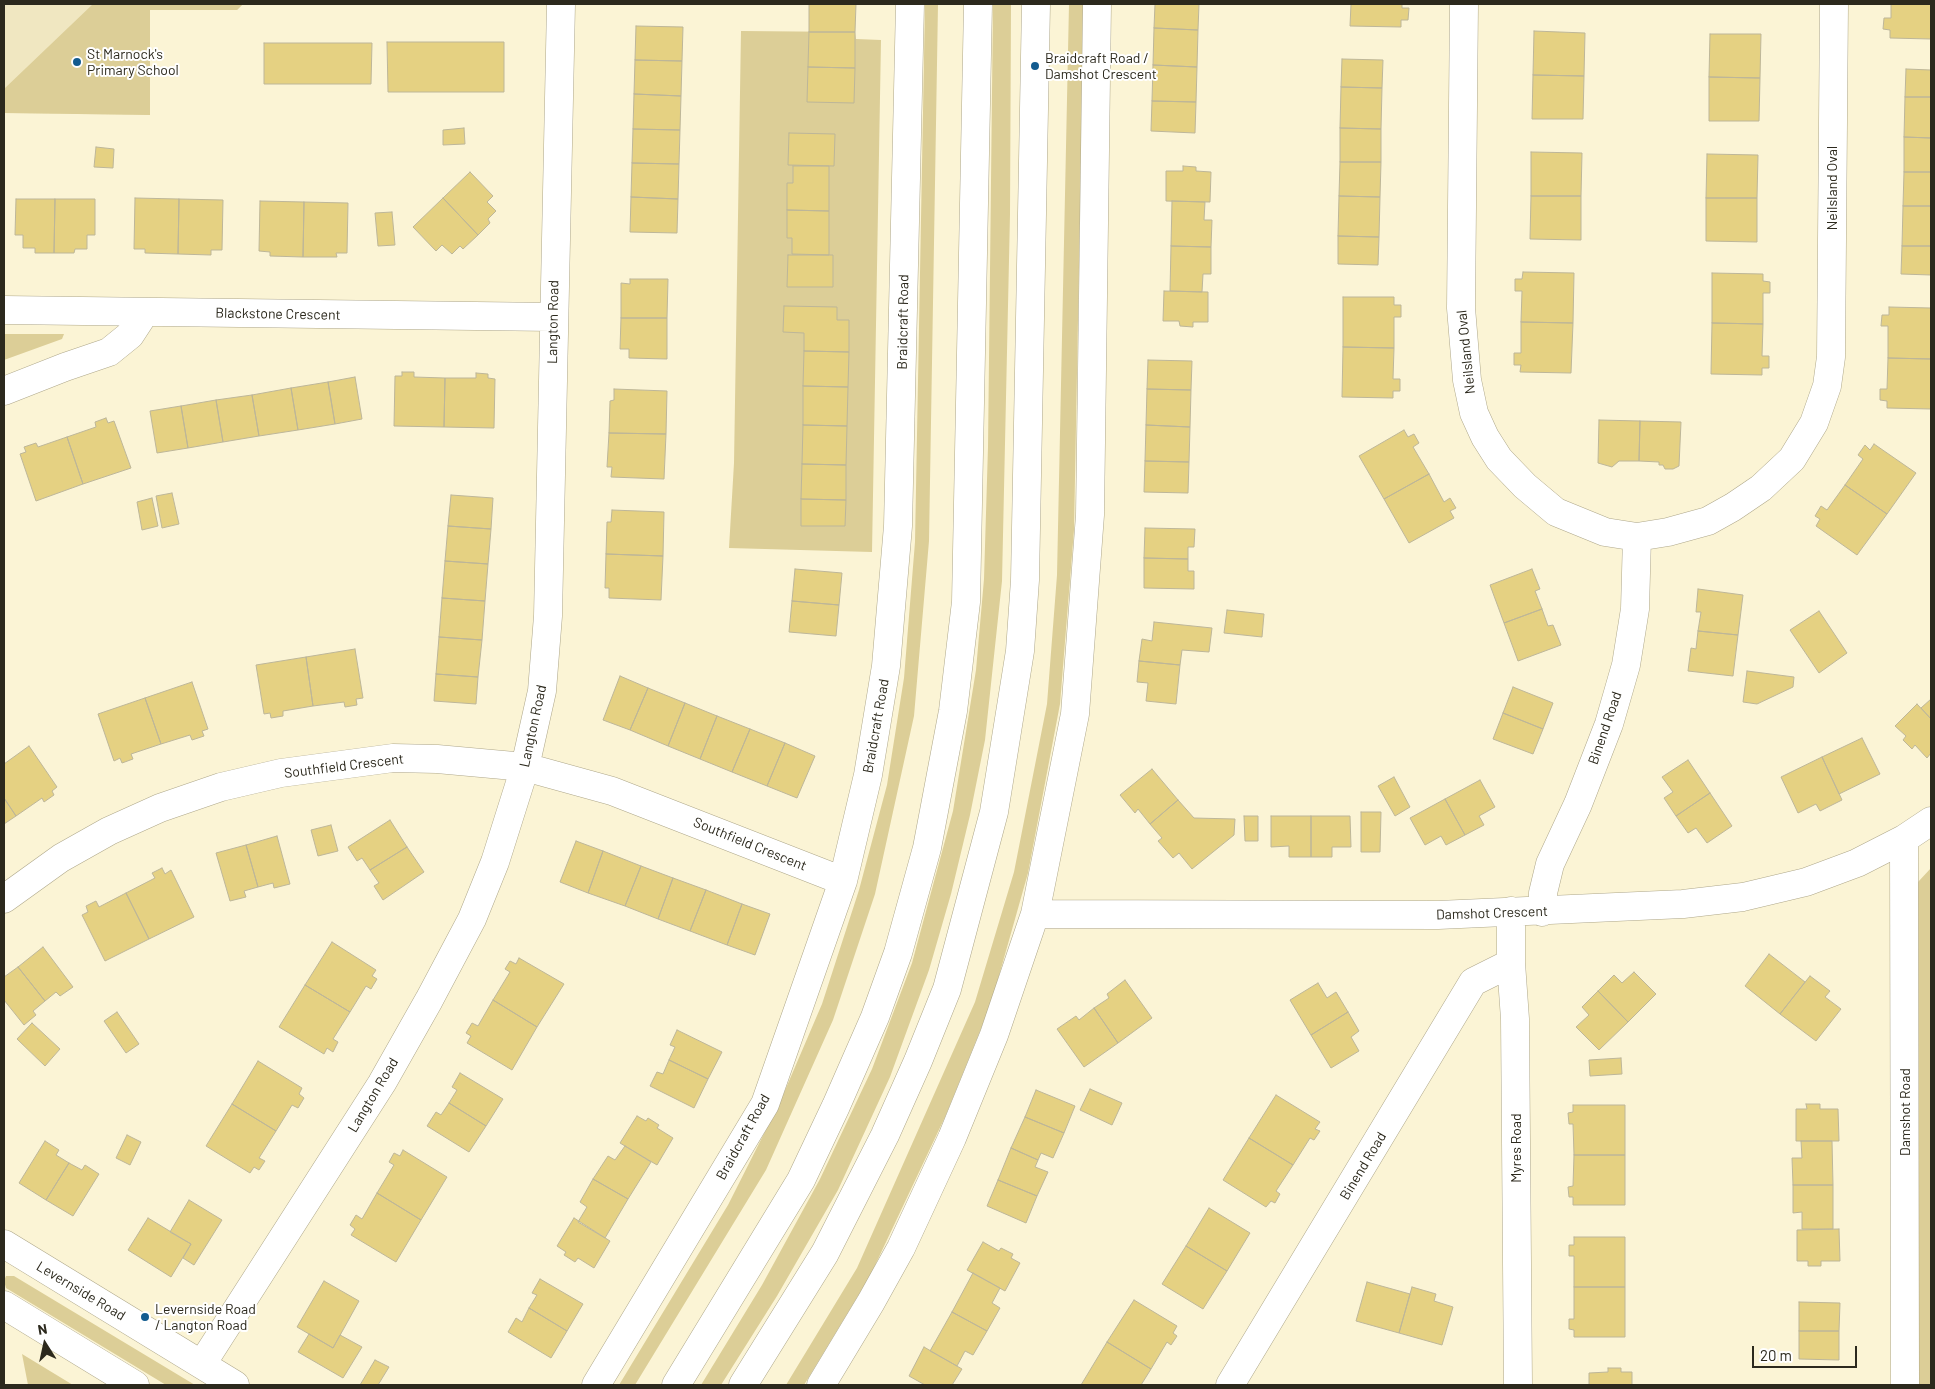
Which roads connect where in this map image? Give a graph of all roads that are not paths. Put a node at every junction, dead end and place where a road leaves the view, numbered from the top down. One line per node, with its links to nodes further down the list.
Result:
1 (561, 4): 10 (street, Langton Road)
2 (910, 4): 16 (street, Braidcraft Road)
3 (978, 4): 28 (street)
4 (1036, 4): 29 (street)
5 (1097, 4): 20 (street)
6 (1464, 4): 12 (street, Neilsland Oval)
7 (1834, 4): 12 (street, Neilsland Oval)
8 (4, 310): 9 (street, Blackstone Crescent)
9 (145, 312): 10 (street, Blackstone Crescent); 11 (street)
10 (553, 317): 13 (street, Langton Road)
11 (4, 391)
12 (1637, 537): 19 (street, Binend Road)
13 (525, 767): 16 (street, Southfield Crescent); 17 (street, Southfield Crescent); 24 (street, Langton Road)
14 (1931, 821): 15 (street, Damshot Crescent)
15 (1904, 839): 19 (street, Damshot Crescent); 33 (street, Damshot Road)
16 (843, 881): 27 (street, Braidcraft Road)
17 (4, 899)
18 (1511, 911): 19 (street, Damshot Crescent); 20 (street, Damshot Crescent); 21 (street, Myres Road)
19 (1542, 912)
20 (1036, 914): 30 (street)
21 (1511, 963): 31 (street, Binend Road); 32 (street, Myres Road)
22 (6, 1251): 24 (street, Levernside Road)
23 (4, 1305): 25 (street)
24 (202, 1364): 26 (street, Levernside Road)
25 (135, 1385)
26 (235, 1385)
27 (596, 1385)
28 (676, 1385)
29 (743, 1385)
30 (821, 1385)
31 (1230, 1385)
32 (1518, 1385)
33 (1905, 1385)

